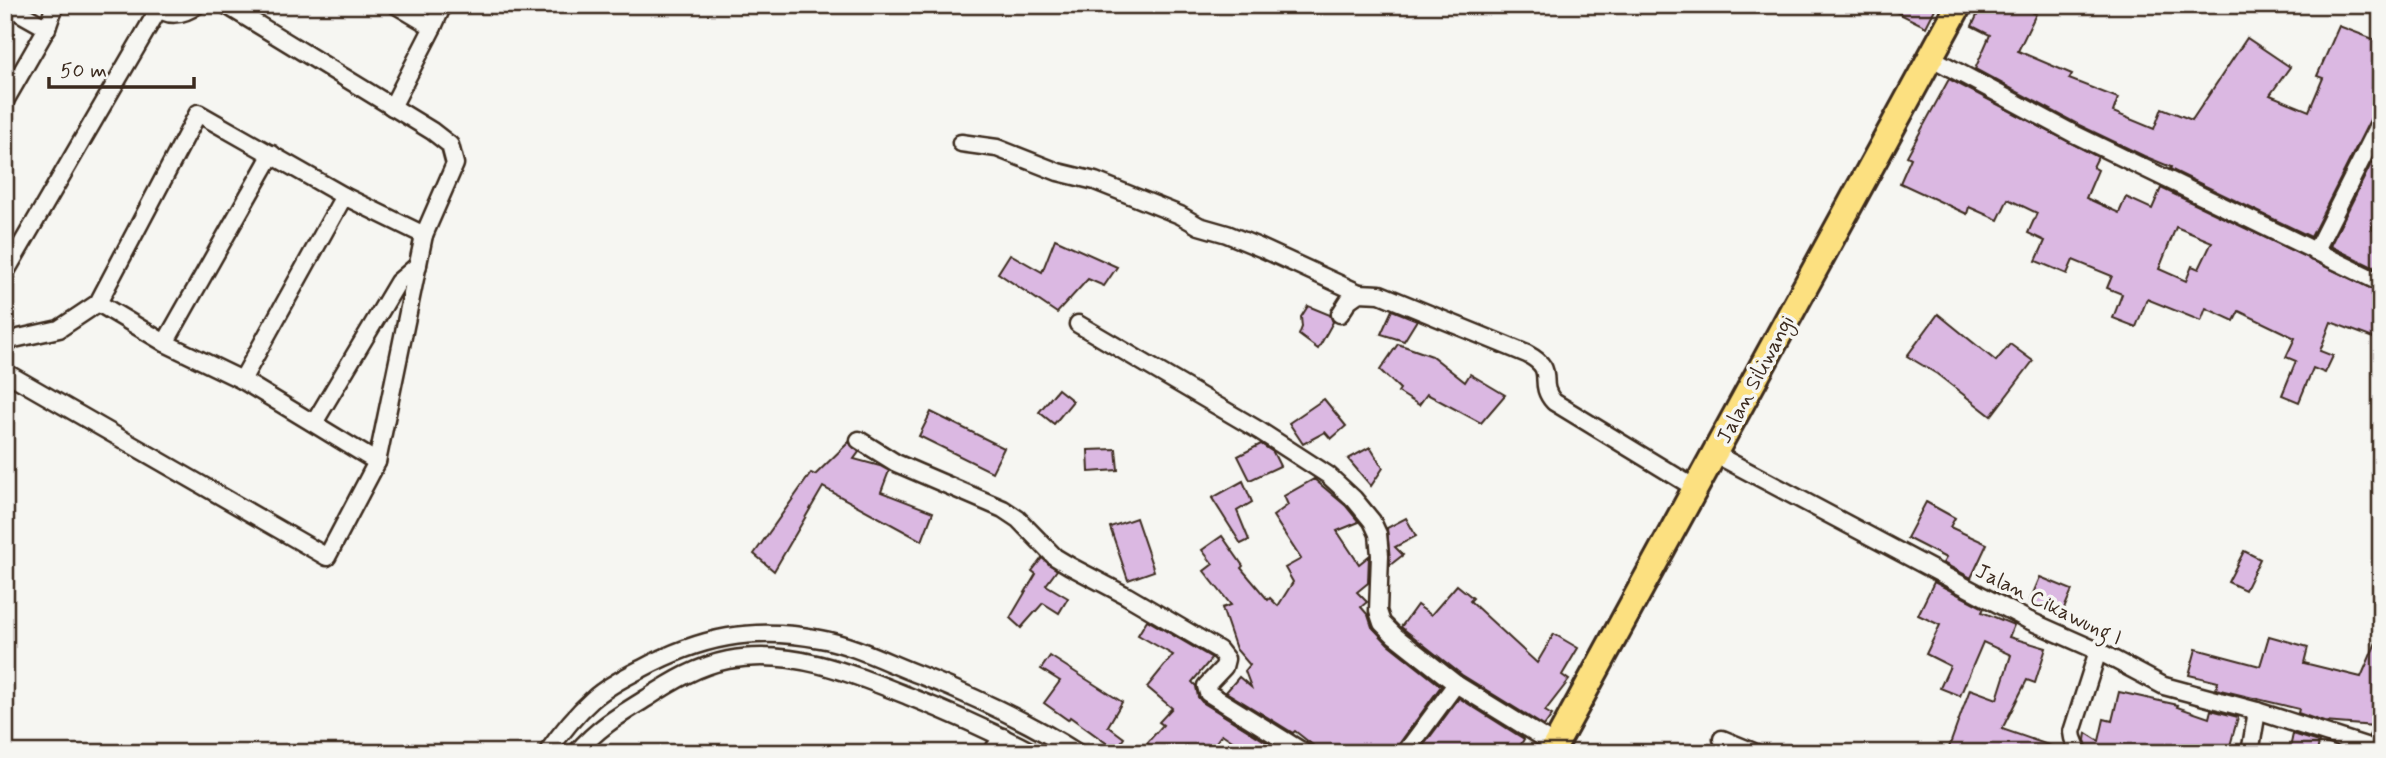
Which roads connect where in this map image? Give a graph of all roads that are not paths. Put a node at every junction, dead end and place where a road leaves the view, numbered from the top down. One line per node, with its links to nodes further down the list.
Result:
1 (6, 5): 10 (street)
2 (55, 5): 10 (street)
3 (197, 5): 8 (street)
4 (226, 5): 13 (street)
5 (396, 5): 9 (street)
6 (443, 5): 9 (street)
7 (1959, 5): 11 (main road, Jalan Siliwangi)
8 (155, 8): 21 (street)
9 (433, 27): 13 (street)
10 (47, 28): 12 (street)
11 (1930, 57): 19 (street); 33 (main road, Jalan Siliwangi)
12 (5, 101)
13 (392, 107): 18 (street)
14 (2381, 121): 19 (street)
15 (961, 143): 23 (street)
16 (272, 154): 17 (street); 24 (street); 28 (street)
17 (344, 196): 18 (street); 30 (street)
18 (424, 235): 20 (street)
19 (2315, 252): 22 (street)
20 (418, 265): 31 (street); 34 (street)
21 (5, 273)
22 (2381, 283)
23 (1359, 293): 25 (street); 35 (street)
24 (98, 303): 27 (street); 28 (street)
25 (1340, 314)
26 (1078, 324): 37 (street)
27 (5, 341)
28 (165, 342): 30 (street)
29 (5, 372): 34 (street)
30 (242, 380): 31 (street)
31 (314, 424): 34 (street)
32 (859, 440): 48 (street)
33 (1715, 454): 35 (main road, Jalan Siliwangi); 36 (street, Jalan Cikawung I)
34 (377, 462)
35 (1695, 488): 41 (main road, Jalan Siliwangi)
36 (2098, 652): 38 (street, Jalan Cikawung I); 51 (street)
37 (1456, 684): 41 (street); 49 (street)
38 (2257, 711): 43 (street, Jalan Cikawung I); 52 (street)
39 (1003, 737): 45 (street); 46 (street); 47 (street)
40 (1722, 739): 50 (street)
41 (1553, 749)
42 (1069, 751): 44 (street)
43 (2381, 751)
44 (547, 753)
45 (576, 753)
46 (991, 753)
47 (1034, 753)
48 (1305, 753)
49 (1405, 753)
50 (1756, 753)
51 (2079, 753)
52 (2250, 753)

